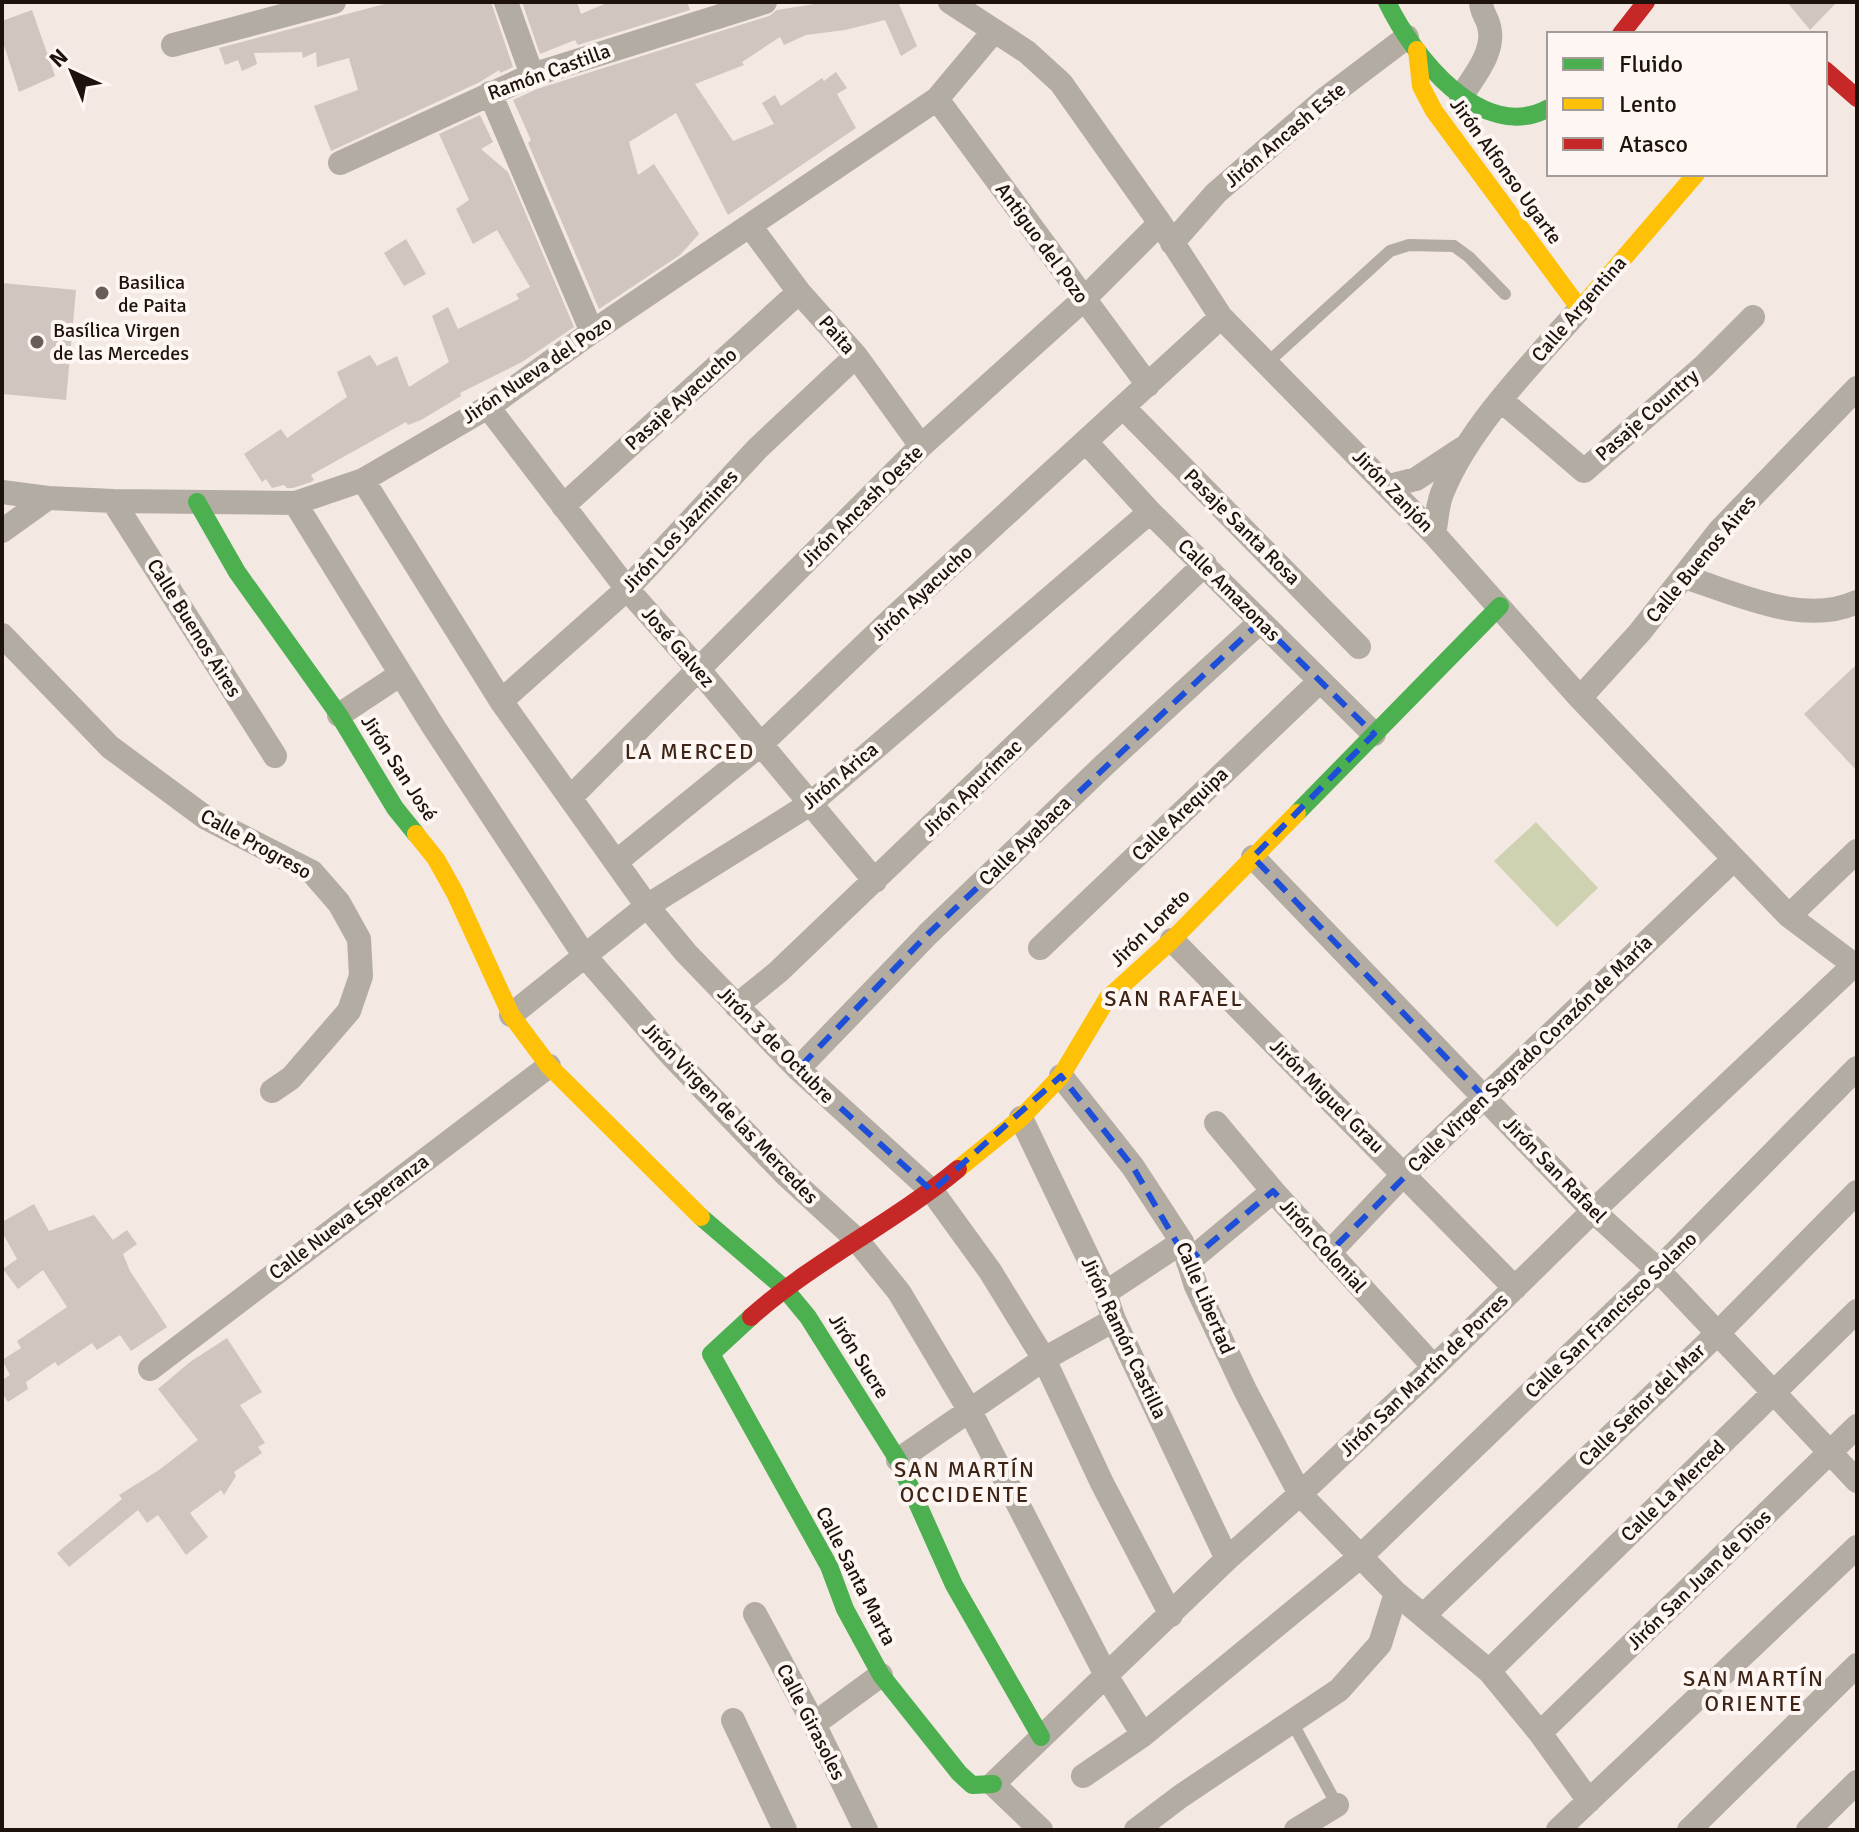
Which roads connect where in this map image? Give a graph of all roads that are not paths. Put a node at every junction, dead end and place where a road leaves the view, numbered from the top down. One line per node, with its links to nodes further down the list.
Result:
1 (334, 2): 11 (street)
2 (506, 2): 13 (street)
3 (765, 2): 13 (street, Ramón Castilla)
4 (950, 2): 8 (street, Jirón Zanjón)
5 (1387, 2): 10 (street, Jirón Alfonso Ugarte)
6 (1481, 2): 15 (street)
7 (1646, 2): 9 (street)
8 (994, 31): 17 (street, Jirón Nueva del Pozo); 22 (street, Jirón Zanjón)
9 (1623, 32)
10 (1412, 44): 15 (street, Jirón Alfonso Ugarte); 22 (street, Jirón Ancash Este); 26 (street, Jirón Alfonso Ugarte)
11 (173, 45)
12 (1827, 72): 16 (street)
13 (532, 75): 14 (street, Ramón Castilla)
14 (490, 93): 19 (street, Ramón Castilla); 29 (street)
15 (1461, 97): 18 (street, Jirón Alfonso Ugarte)
16 (1857, 98)
17 (937, 99): 21 (street, Jirón Nueva del Pozo); 25 (street, Antiguo del Pozo)
18 (1547, 109)
19 (340, 163)
20 (1694, 176): 26 (street, Calle Argentina)
21 (750, 226): 23 (street, Paita); 29 (street, Jirón Nueva del Pozo)
22 (1166, 233): 25 (street, Jirón Ancash Oeste); 27 (street, Jirón Zanjón)
23 (799, 292): 30 (street, Paita); 47 (street, Pasaje Ayacucho)
24 (1505, 294): 31 (lane)
25 (1083, 300): 32 (street, Antiguo del Pozo); 38 (street, Jirón Ancash Oeste)
26 (1580, 309): 34 (street, Calle Argentina)
27 (1221, 317): 31 (street, Jirón Zanjón); 32 (street, Jirón Ayacucho)
28 (1753, 317): 34 (street, Pasaje Country)
29 (592, 332): 35 (street, Jirón Nueva del Pozo)
30 (856, 356): 38 (street, Paita); 53 (street, Jirón Los Jazmines)
31 (1267, 363): 41 (street, Jirón Zanjón)
32 (1148, 385): 36 (street, Jirón Ayacucho)
33 (1857, 388): 52 (street, Calle Buenos Aires)
34 (1502, 401): 39 (street, Calle Argentina)
35 (488, 407): 40 (street, Jirón Nueva del Pozo); 47 (street, José Galvez)
36 (1124, 408): 37 (street, Jirón Ayacucho); 58 (street, Pasaje Santa Rosa)
37 (1087, 443): 48 (street, Calle Amazonas); 66 (street, Jirón Ayacucho)
38 (921, 446): 59 (street, Jirón Ancash Oeste)
39 (1465, 447): 41 (street, Calle Argentina); 50 (street, Calle Argentina)
40 (363, 480): 46 (street, Jirón Nueva del Pozo); 63 (street, Jirón 3 de Octubre)
41 (1389, 486): 50 (street, Jirón Zanjón)
42 (2, 492): 43 (street, Jirón Nueva del Pozo)
43 (48, 498): 44 (street, Jirón Nueva del Pozo); 49 (street)
44 (113, 501): 45 (street, Jirón Nueva del Pozo); 67 (street, Calle Buenos Aires)
45 (197, 502): 46 (street, Jirón Nueva del Pozo); 64 (street, Jirón San José)
46 (295, 503): 60 (street, Jirón Virgen de las Mercedes)
47 (563, 506): 53 (street, José Galvez)
48 (1150, 512): 51 (street, Calle Amazonas); 69 (street, Jirón Arica)
49 (2, 531)
50 (1434, 534): 55 (street, Jirón Zanjón)
51 (1205, 564): 56 (street, Calle Amazonas); 74 (street, Jirón Apurímac)
52 (1684, 577): 54 (street); 62 (street, Calle Buenos Aires)
53 (627, 589): 59 (street, José Galvez); 63 (street, Jirón Los Jazmines)
54 (1857, 602)
55 (1500, 606): 62 (street, Jirón Zanjón); 65 (street, Jirón Loreto)
56 (1260, 622): 61 (street, Calle Amazonas); 85 (street, Calle Ayabaca)
57 (2, 635): 87 (street, Calle Progreso)
58 (1359, 647)
59 (699, 670): 66 (street, José Galvez); 68 (street, Jirón Ancash Oeste)
60 (401, 674): 64 (street); 79 (street, Jirón Virgen de las Mercedes)
61 (1320, 681): 65 (street, Calle Amazonas); 78 (street, Calle Arequipa)
62 (1580, 698): 72 (street, Jirón Zanjón)
63 (501, 701): 68 (street, Jirón 3 de Octubre)
64 (339, 715): 82 (street, Jirón San José)
65 (1374, 734): 71 (street, Jirón Loreto)
66 (760, 745): 69 (street, José Galvez); 73 (street, Jirón Ayacucho)
67 (275, 756)
68 (571, 797): 73 (street, Jirón 3 de Octubre)
69 (810, 804): 74 (street, José Galvez); 75 (street, Jirón Arica)
70 (1857, 851): 76 (street)
71 (1253, 857): 77 (street, Jirón Loreto); 88 (street, Jirón San Rafael)
72 (1734, 859): 76 (street, Jirón Zanjón); 88 (street, Calle Virgen Sagrado Corazón de María)
73 (616, 862): 75 (street, Jirón 3 de Octubre)
74 (875, 881): 81 (street, Jirón Apurímac)
75 (647, 906): 79 (street, Jirón Arica); 81 (street, Jirón 3 de Octubre)
76 (1789, 916): 80 (street, Jirón Zanjón)
77 (1172, 940): 86 (street, Jirón Loreto); 91 (street, Jirón Miguel Grau)
78 (1040, 948)
79 (584, 955): 82 (street, Jirón Arica); 96 (street, Jirón Virgen de las Mercedes)
80 (1855, 966): 95 (street, Jirón San Martín de Porres)
81 (736, 1006): 85 (street, Jirón 3 de Octubre)
82 (511, 1015): 83 (street, Jirón San José)
83 (549, 1066): 100 (street, Jirón Sucre); 109 (street, Calle Nueva Esperanza)
84 (1857, 1068): 99 (street, Calle San Francisco Solano)
85 (798, 1069): 92 (street, Jirón 3 de Octubre)
86 (1061, 1076): 89 (street, Jirón Loreto); 97 (street, Calle Libertad)
87 (272, 1091)
88 (1484, 1097): 91 (street, Calle Virgen Sagrado Corazón de María); 95 (street, Jirón San Rafael)
89 (1021, 1118): 92 (street, Jirón Loreto); 102 (street, Jirón Ramón Castilla)
90 (1216, 1123): 93 (street, Jirón Colonial)
91 (1404, 1174): 98 (street, Calle Virgen Sagrado Corazón de María); 101 (street, Jirón Miguel Grau)
92 (932, 1191): 96 (street, Jirón Loreto); 107 (street, Jirón 3 de Octubre)
93 (1273, 1191): 97 (street); 98 (street, Jirón Colonial)
94 (1857, 1192): 105 (street, Calle Señor del Mar)
95 (1593, 1211): 99 (street, Jirón San Rafael); 101 (street, Jirón San Martín de Porres)
96 (856, 1239): 100 (street, Jirón Loreto); 111 (street, Jirón Virgen de las Mercedes)
97 (1185, 1252): 102 (street); 116 (street, Calle Libertad)
98 (1329, 1253): 108 (street, Jirón Colonial)
99 (1658, 1270): 105 (street, Jirón San Rafael); 118 (street, Calle San Francisco Solano)
100 (784, 1288): 106 (street, Jirón Loreto); 114 (street, Jirón Sucre)
101 (1515, 1288): 108 (street, Jirón San Martín de Porres)
102 (1105, 1293): 104 (street, Jirón Ramón Castilla)
103 (1857, 1311): 110 (street, Calle La Merced)
104 (1114, 1320): 107 (street); 119 (street, Jirón Ramón Castilla)
105 (1717, 1334): 110 (street, Jirón San Rafael); 123 (street, Calle Señor del Mar)
106 (711, 1354): 126 (street, Calle Santa Marta)
107 (1044, 1359): 111 (street); 122 (street, Jirón 3 de Octubre)
108 (1434, 1367): 116 (street, Jirón San Martín de Porres)
109 (150, 1369)
110 (1773, 1393): 113 (street, Jirón San Rafael); 125 (street, Calle La Merced)
111 (970, 1411): 114 (street); 127 (street, Jirón Virgen de las Mercedes)
112 (1857, 1426): 113 (street, Jirón San Juan de Dios)
113 (1830, 1452): 115 (street, Jirón San Rafael); 131 (street, Jirón San Juan de Dios)
114 (898, 1460): 133 (street, Jirón Sucre)
115 (1857, 1481)
116 (1300, 1494): 118 (street, Calle Libertad); 119 (street, Jirón San Martín de Porres)
117 (1857, 1547): 137 (street)
118 (1360, 1557): 120 (street, Calle Libertad); 132 (street, Calle San Francisco Solano)
119 (1227, 1559): 122 (street, Jirón San Martín de Porres)
120 (1396, 1593): 123 (street, Calle Libertad); 129 (street)
121 (755, 1614): 130 (street, Calle Girasoles)
122 (1171, 1615): 127 (street, Jirón San Martín de Porres)
123 (1424, 1615): 125 (street, Calle Libertad)
124 (1857, 1665): 146 (street)
125 (1489, 1671): 131 (street, Calle Libertad)
126 (881, 1675): 130 (street); 136 (street, Calle Santa Marta)
127 (1107, 1677): 132 (street, Jirón Virgen de las Mercedes); 133 (street, Jirón San Martín de Porres)
128 (733, 1720): 140 (street)
129 (1292, 1722): 138 (lane); 143 (street)
130 (814, 1724): 141 (street, Calle Girasoles)
131 (1540, 1733): 137 (street, Calle Libertad)
132 (1143, 1735): 134 (street, Calle San Francisco Solano)
133 (1041, 1737): 136 (street, Jirón San Martín de Porres)
134 (1083, 1776)
135 (1857, 1782): 139 (street)
136 (993, 1784): 142 (street)
137 (1589, 1801): 145 (street)
138 (1337, 1805): 144 (street)
139 (1815, 1828)
140 (785, 1830)
141 (866, 1830)
142 (1041, 1830)
143 (1136, 1830)
144 (1296, 1830)
145 (1558, 1830)
146 (1689, 1830)

